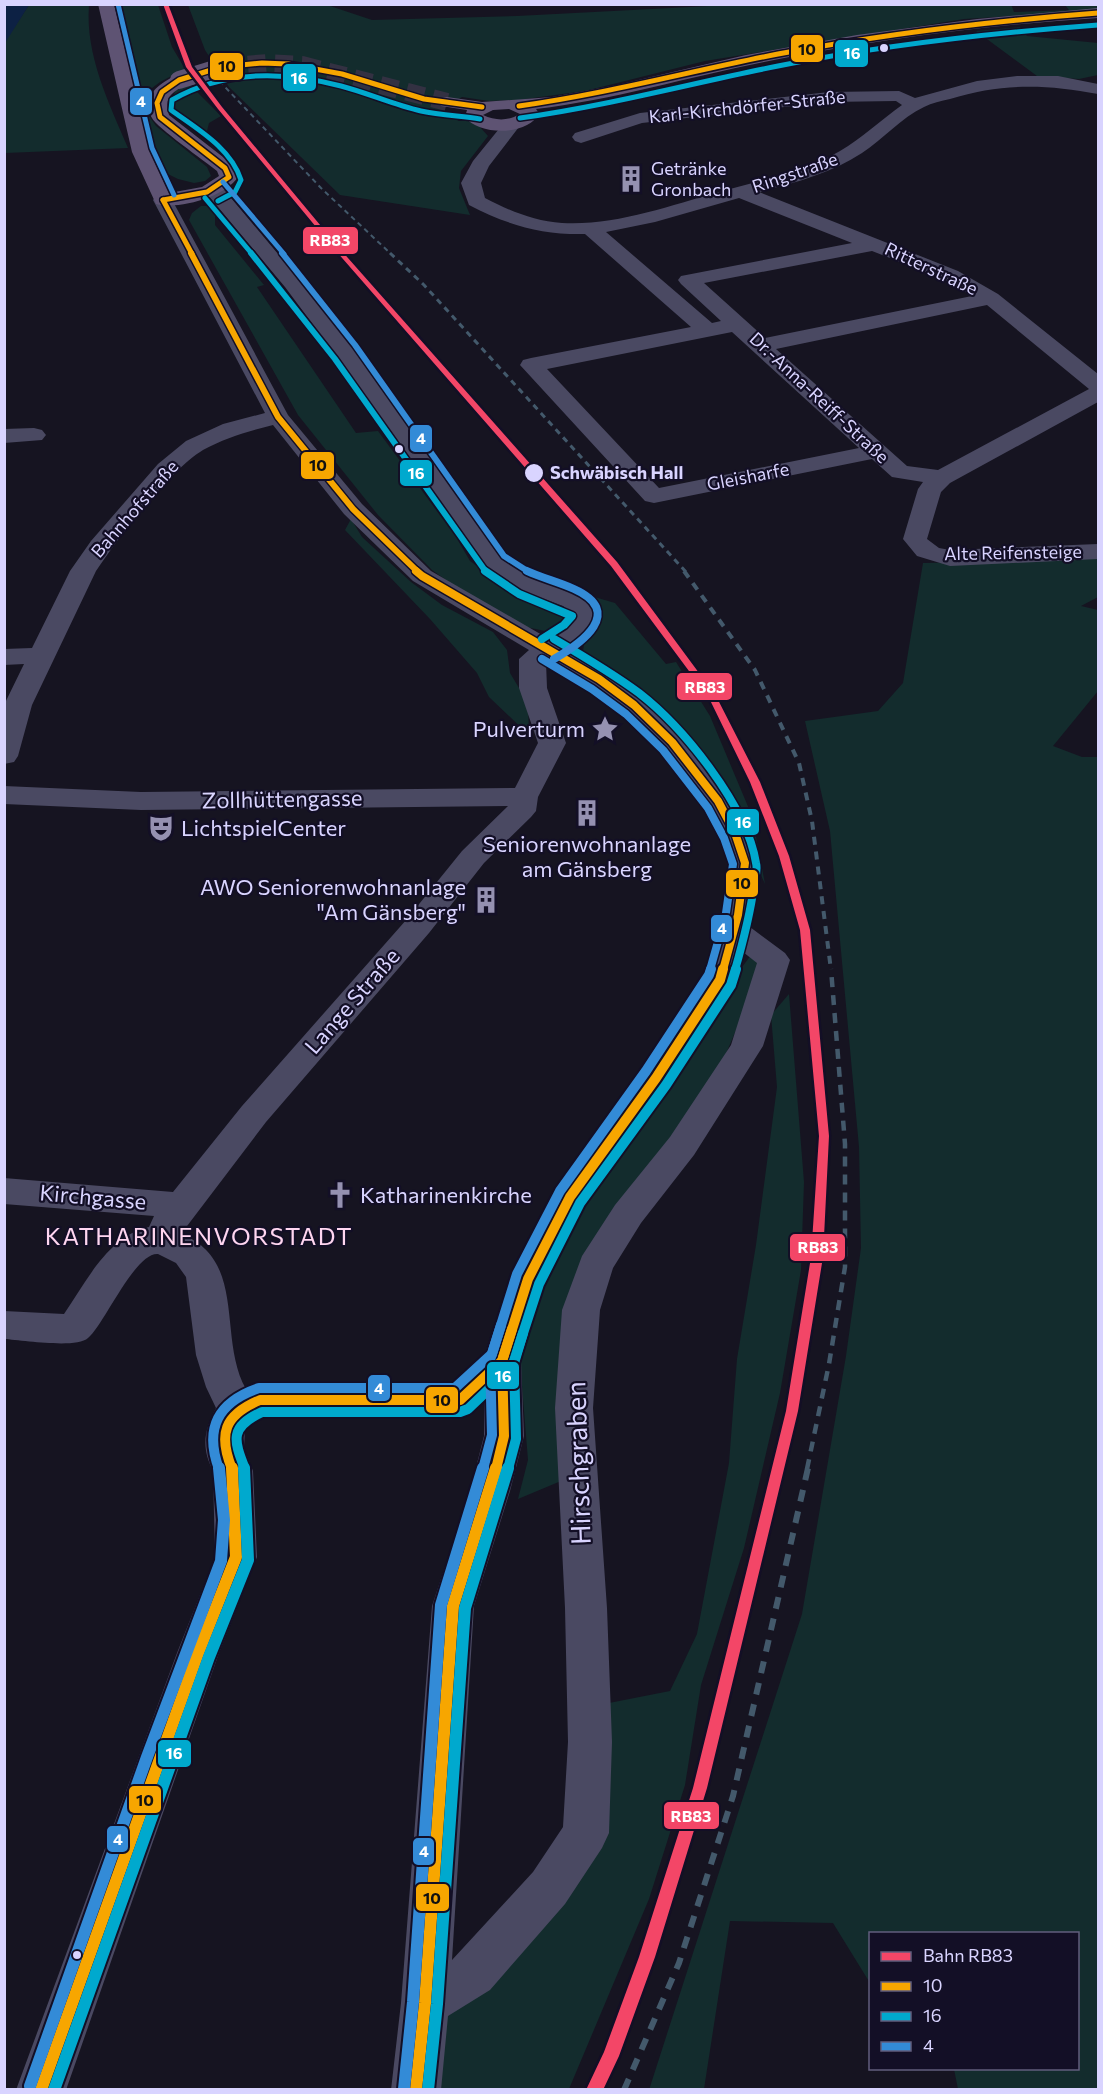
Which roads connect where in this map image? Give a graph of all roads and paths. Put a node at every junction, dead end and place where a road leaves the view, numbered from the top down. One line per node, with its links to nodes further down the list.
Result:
1 (106, 4): 16 (main road)
2 (1098, 14): 11 (main road)
3 (221, 67): 14 (main road, bridge)
4 (1098, 75): 6 (street)
5 (955, 76): 8 (street)
6 (1080, 84): 7 (street, Ringstraße); 8 (street, Ringstraße)
7 (1098, 89)
8 (906, 100): 12 (street, Karl-Kirchdörfer-Straße); 15 (street, Ringstraße)
9 (451, 103): 10 (main road)
10 (482, 114): 11 (main road); 13 (street)
11 (520, 114): 13 (street, Ringstraße)
12 (582, 137)
13 (498, 143): 17 (street, Ringstraße)
14 (214, 190): 16 (main road); 31 (street)
15 (741, 192): 17 (street, Ringstraße); 18 (street, Ritterstraße)
16 (163, 200): 25 (street)
17 (592, 230): 21 (street)
18 (877, 244): 19 (street, Ritterstraße); 20 (street, Dr.-Anna-Reiff-Straße)
19 (991, 298): 22 (street); 23 (street, Ritterstraße)
20 (738, 324): 21 (street); 22 (street, Dr.-Anna-Reiff-Straße)
21 (708, 330): 28 (street, Gleisharfe)
22 (762, 345): 28 (street, Dr.-Anna-Reiff-Straße)
23 (1098, 385)
24 (1098, 393): 29 (street)
25 (278, 417): 31 (street); 32 (street, Bahnhofstraße)
26 (34, 435): 27 (street)
27 (4, 436)
28 (877, 451): 29 (street, Dr.-Anna-Reiff-Straße)
29 (942, 478): 30 (street, Alte Reifensteige)
30 (1098, 552)
31 (548, 649): 36 (street, Lange Straße); 37 (street)
32 (42, 656): 33 (street); 34 (street, Bahnhofstraße)
33 (4, 657)
34 (4, 756)
35 (4, 795): 36 (street, Zollhüttengasse)
36 (524, 797): 39 (street, Lange Straße)
37 (734, 930): 42 (street); 46 (street, Hirschgraben)
38 (4, 1191): 39 (street, Kirchgasse)
39 (182, 1206): 40 (street, Lange Straße)
40 (160, 1240): 41 (street); 44 (street)
41 (4, 1325)
42 (502, 1361): 43 (street); 45 (street)
43 (460, 1400): 44 (street); 45 (street)
44 (240, 1407): 47 (street)
45 (504, 1436): 46 (street)
46 (425, 2003): 48 (street)
47 (41, 2090)
48 (416, 2090)

